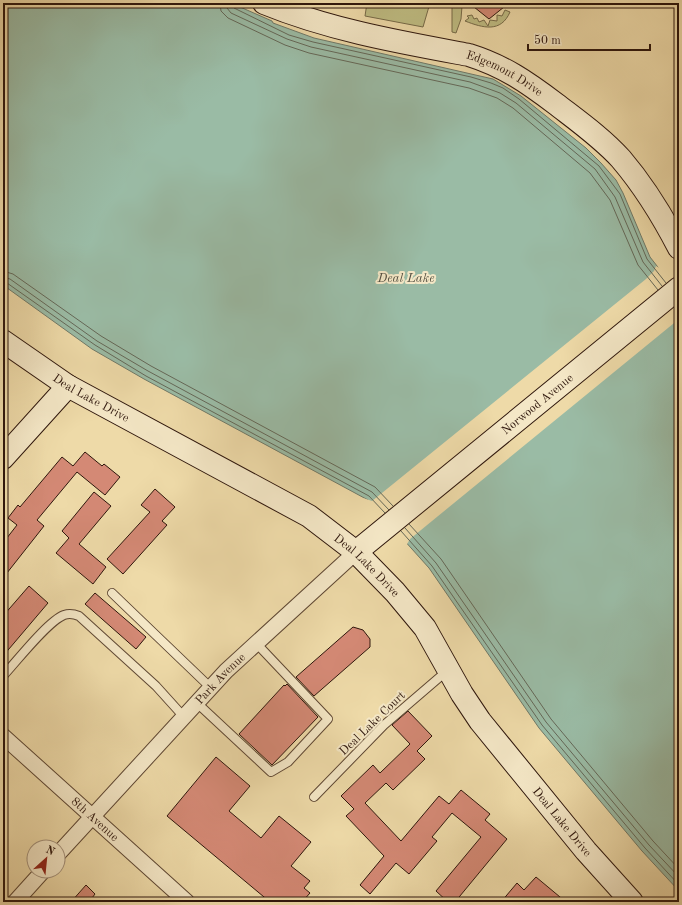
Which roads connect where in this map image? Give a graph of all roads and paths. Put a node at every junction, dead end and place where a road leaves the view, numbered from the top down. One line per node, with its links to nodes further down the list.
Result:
1 (264, 3): 2 (street, Edgemont Drive)
2 (679, 248)
3 (678, 289): 7 (street, Norwood Avenue)
4 (3, 340): 5 (street, Deal Lake Drive)
5 (68, 386): 6 (street); 8 (street, Deal Lake Drive)
6 (3, 458)
7 (396, 518): 8 (street, Park Avenue)
8 (356, 552): 10 (street, Park Avenue); 11 (street, Deal Lake Drive)
9 (112, 593): 13 (lane)
10 (256, 643): 13 (street, Park Avenue); 14 (lane)
11 (448, 669): 17 (lane, Deal Lake Court); 23 (street, Deal Lake Drive)
12 (3, 676): 15 (lane)
13 (211, 688): 14 (street, Park Avenue)
14 (197, 703): 15 (street, Park Avenue)
15 (184, 717): 18 (street, Park Avenue)
16 (3, 736): 18 (street, 8th Avenue)
17 (314, 797)
18 (92, 816): 19 (street, Park Avenue); 22 (street, 8th Avenue)
19 (66, 845)
20 (36, 879): 21 (street)
21 (18, 901)
22 (187, 902)
23 (632, 902)

